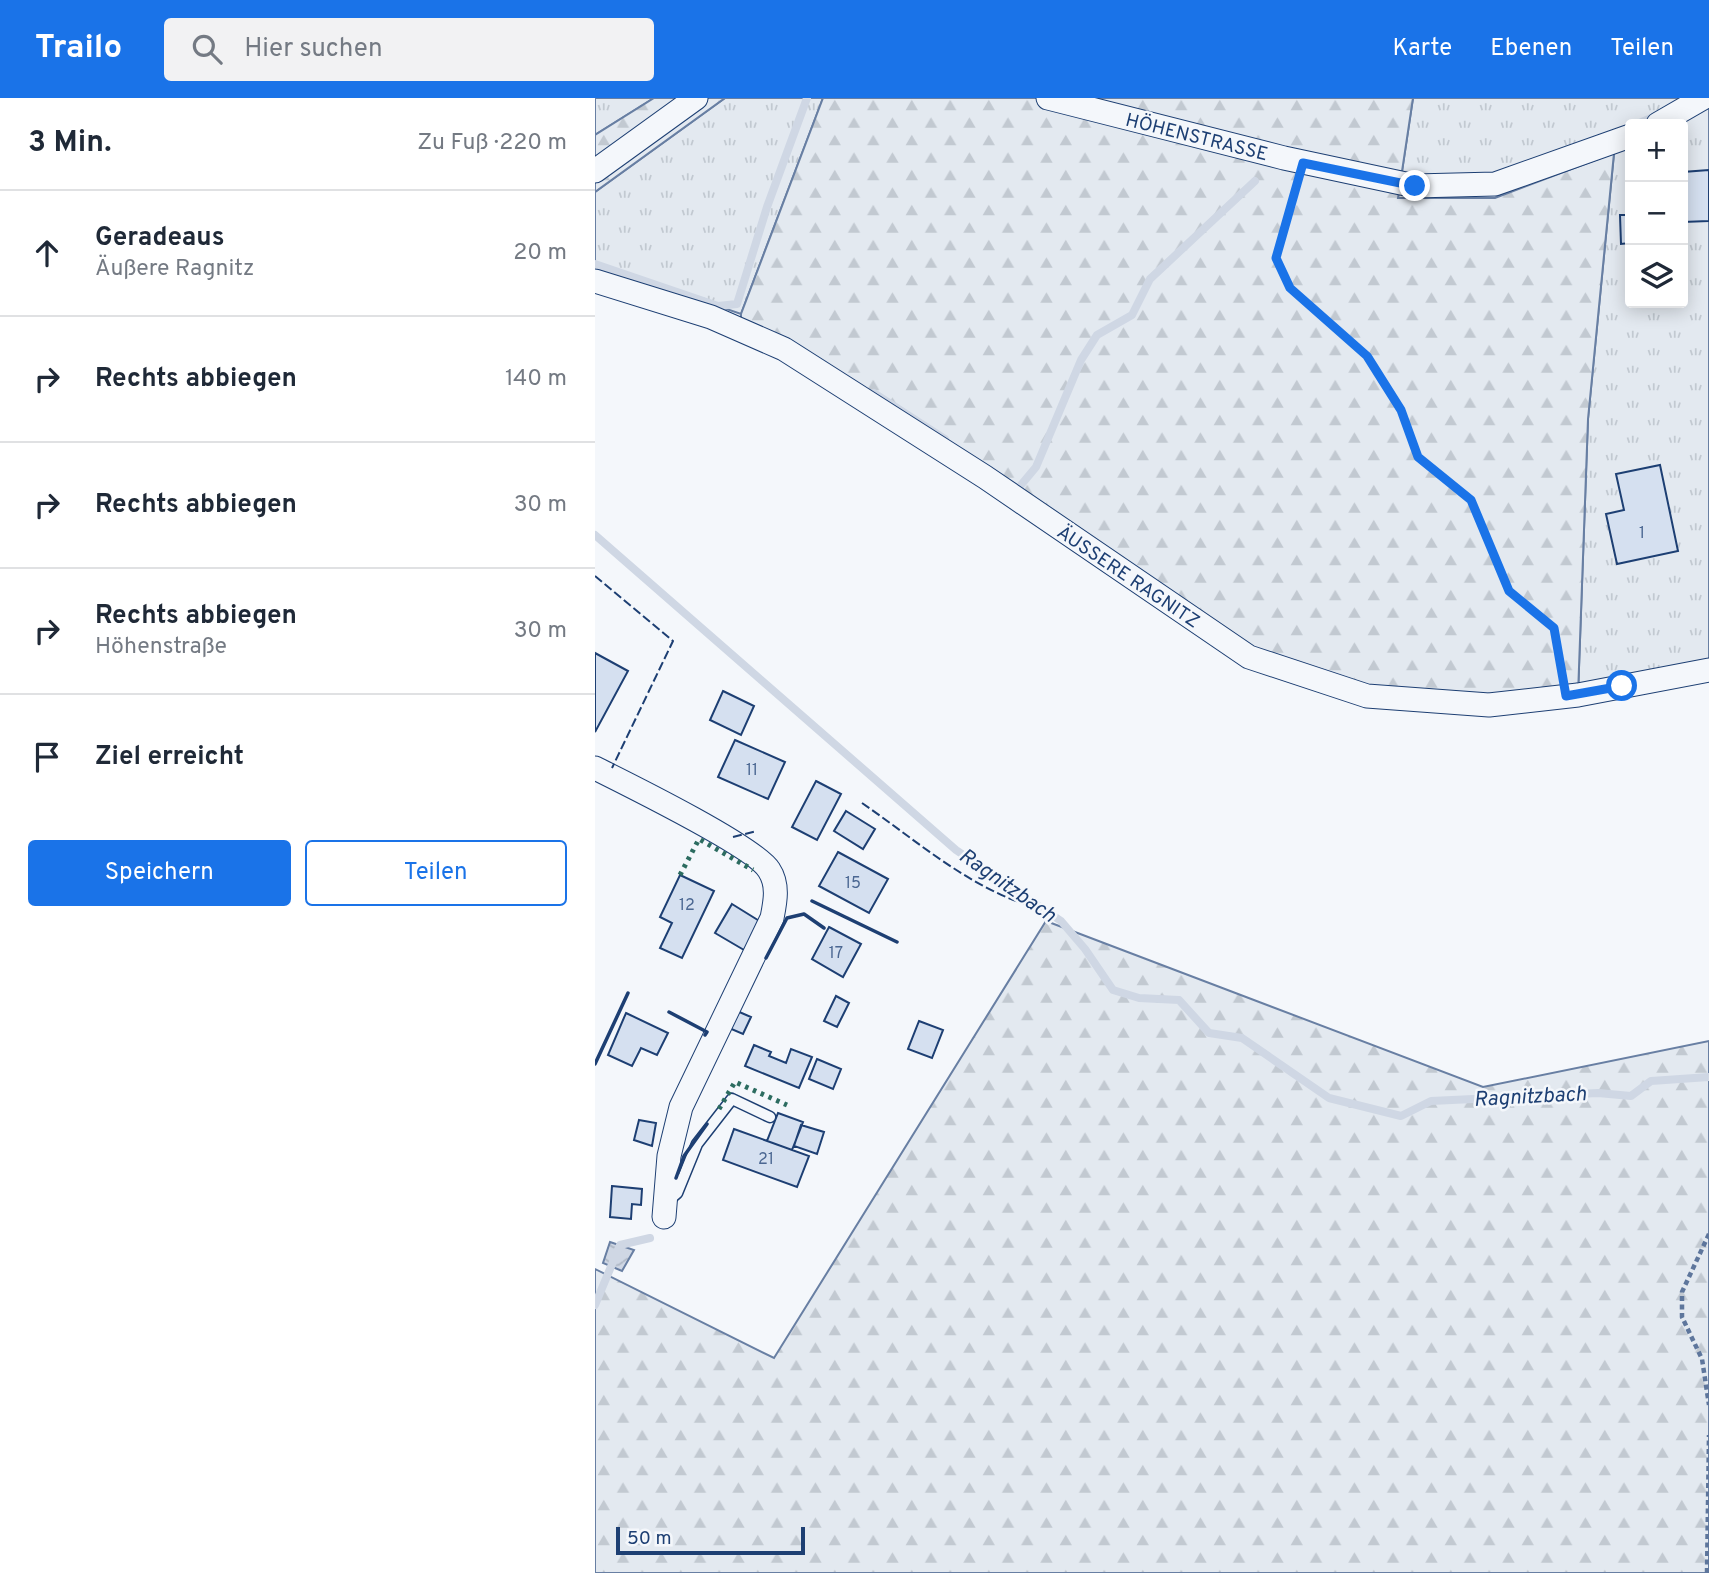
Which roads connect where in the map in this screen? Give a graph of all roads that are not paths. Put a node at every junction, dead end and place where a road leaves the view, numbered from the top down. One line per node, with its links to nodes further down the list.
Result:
1 (696, 98): 6 (street)
2 (1048, 98): 5 (street, HÖHENSTRASSE)
3 (1705, 100): 4 (street)
4 (1668, 119)
5 (1625, 138)
6 (595, 172)
7 (595, 281): 8 (street, ÄUSSERE RAGNITZ)
8 (1709, 670)
9 (595, 768): 11 (street)
10 (770, 1117): 11 (lane)
11 (665, 1210)

